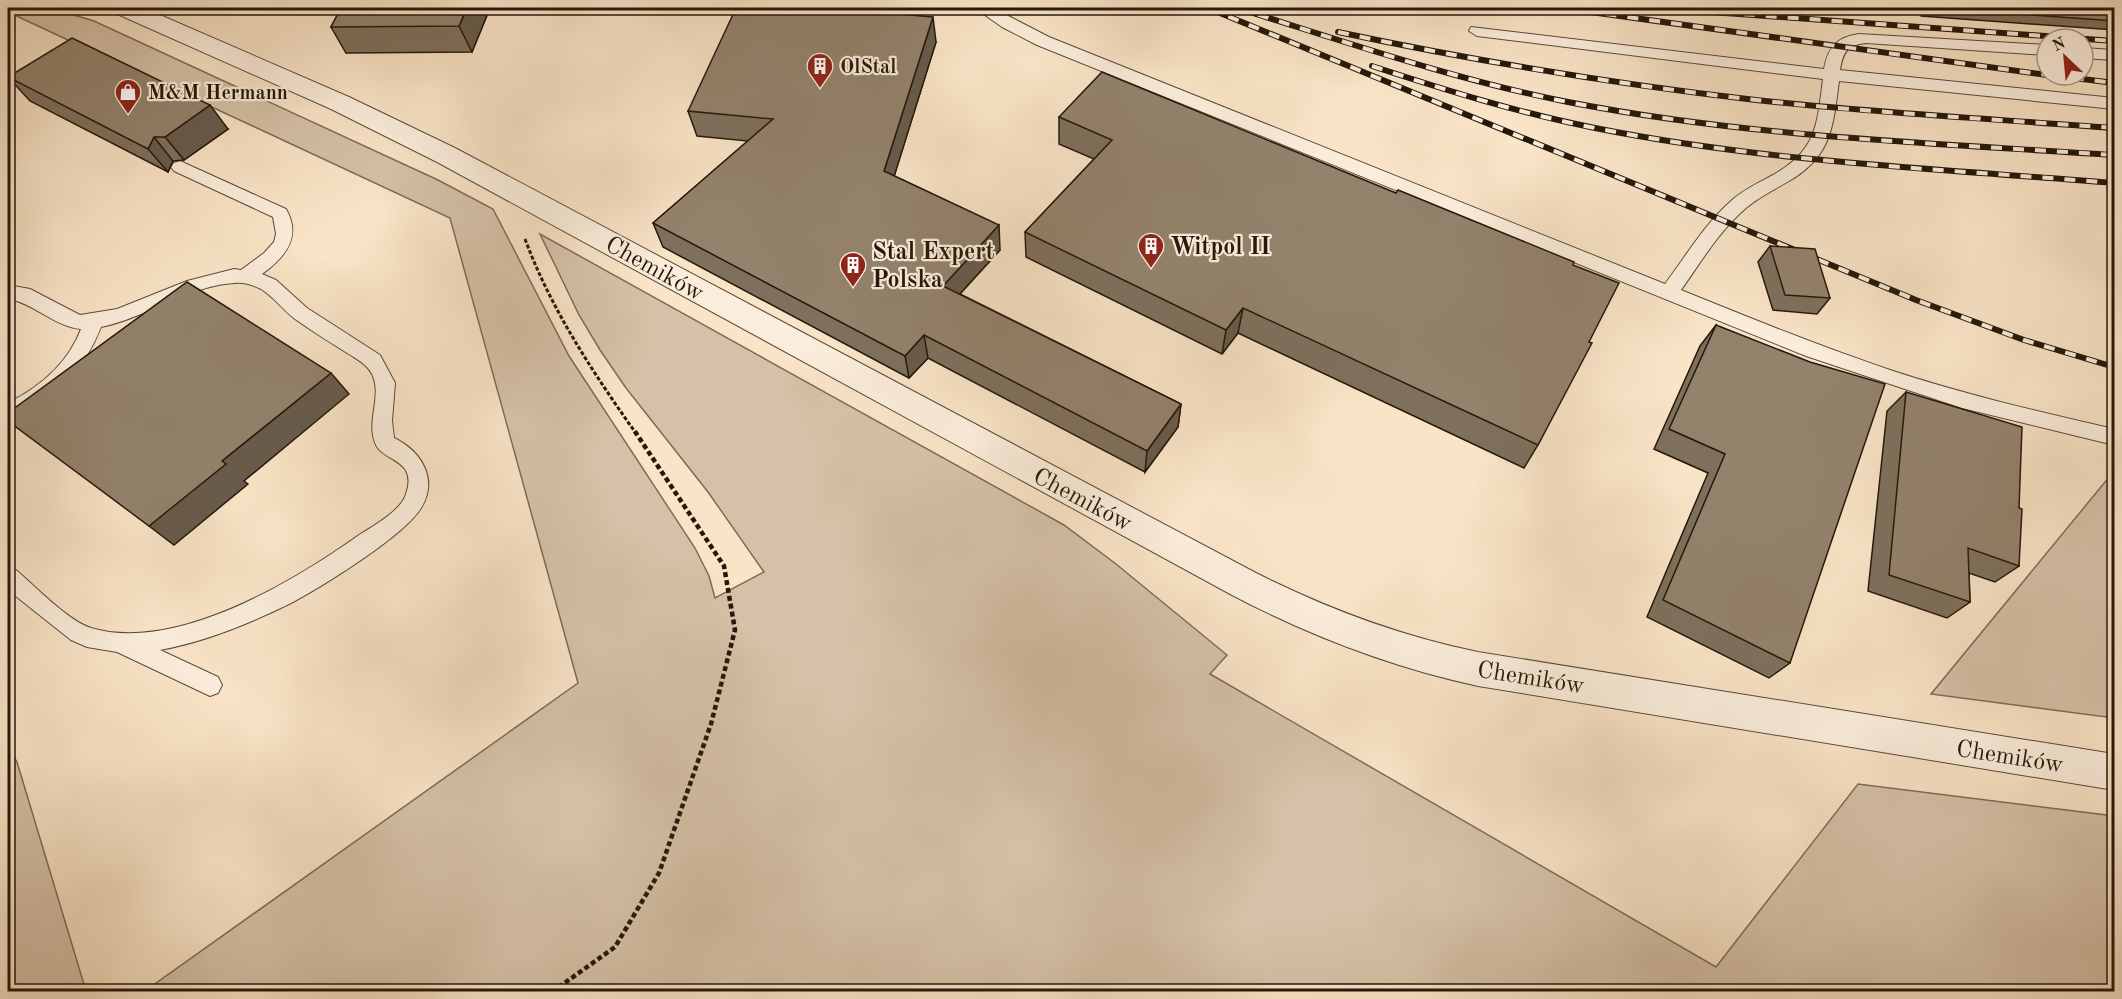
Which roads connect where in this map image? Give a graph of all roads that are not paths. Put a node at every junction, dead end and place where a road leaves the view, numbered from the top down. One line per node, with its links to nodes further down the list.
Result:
1 (124, 8): 19 (street, Chemików)
2 (983, 8): 12 (lane)
3 (1477, 31): 7 (lane)
4 (2035, 49): 7 (lane)
5 (2095, 54): 6 (lane)
6 (2115, 55)
7 (1832, 76): 8 (lane); 12 (lane)
8 (2115, 104)
9 (180, 167): 10 (lane)
10 (244, 277): 13 (lane); 17 (lane)
11 (8, 292): 13 (lane)
12 (1669, 292): 15 (lane)
13 (94, 321): 14 (lane)
14 (8, 411)
15 (2115, 437)
16 (8, 577): 17 (lane)
17 (115, 640): 18 (lane)
18 (210, 685)
19 (2115, 772)

